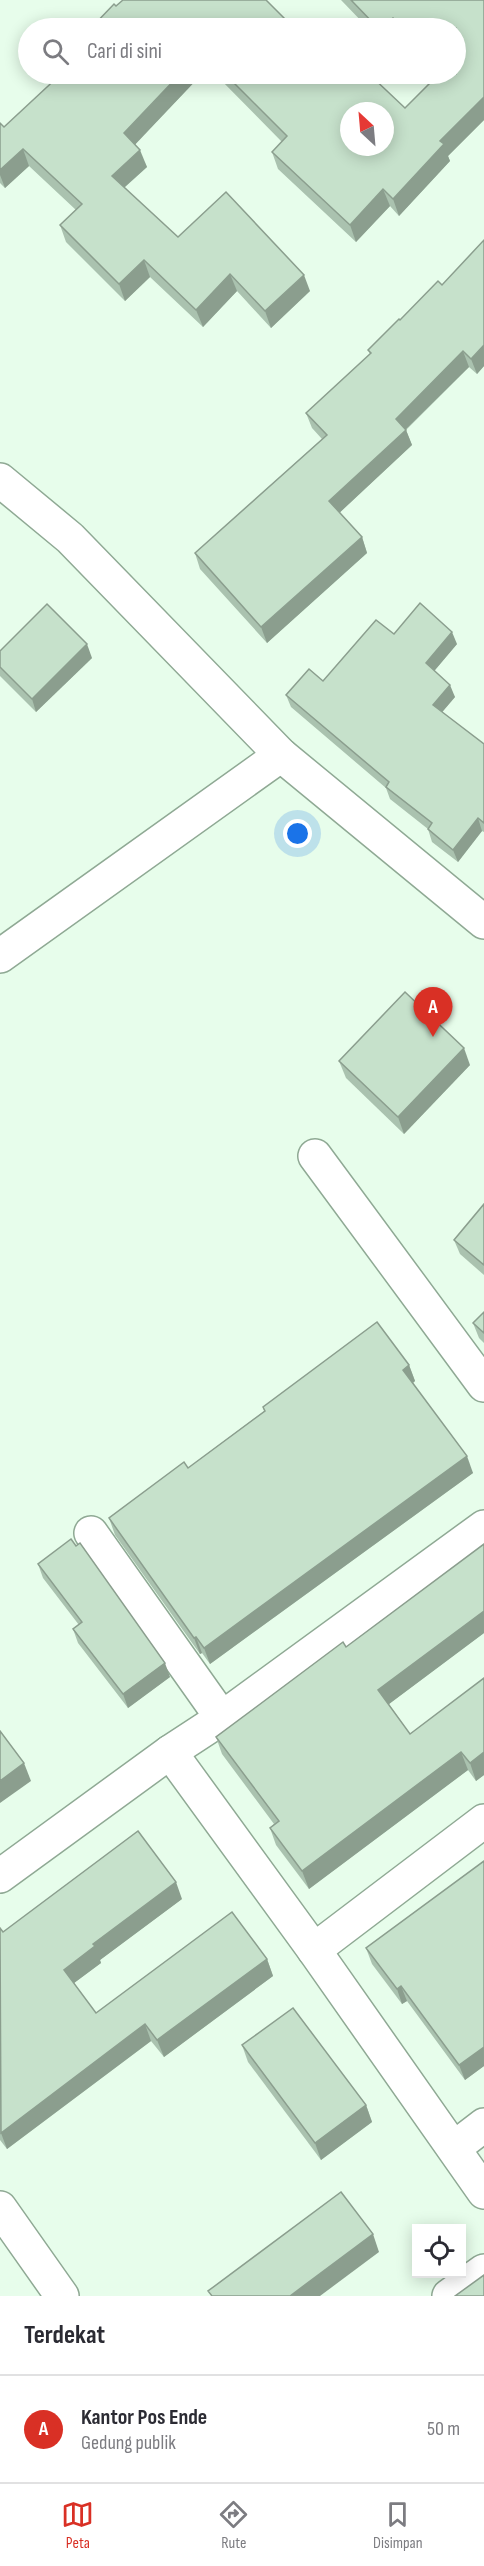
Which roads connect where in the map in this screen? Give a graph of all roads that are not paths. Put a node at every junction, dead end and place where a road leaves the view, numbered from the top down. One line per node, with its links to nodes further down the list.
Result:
1 (0, 480): 2 (street)
2 (280, 755): 3 (street); 4 (street)
3 (484, 922)
4 (0, 956)
5 (315, 1156): 6 (street)
6 (484, 1385)
7 (484, 1527): 9 (street)
8 (91, 1533): 9 (street)
9 (222, 1718): 10 (street)
10 (170, 1752): 12 (street); 13 (street)
11 (484, 1821): 13 (street)
12 (0, 1876)
13 (314, 1950): 15 (street)
14 (484, 2125): 15 (street)
15 (454, 2148): 16 (street)
16 (484, 2192)
17 (0, 2208): 19 (street)
18 (484, 2271): 20 (street)
19 (62, 2296)
20 (449, 2296)

